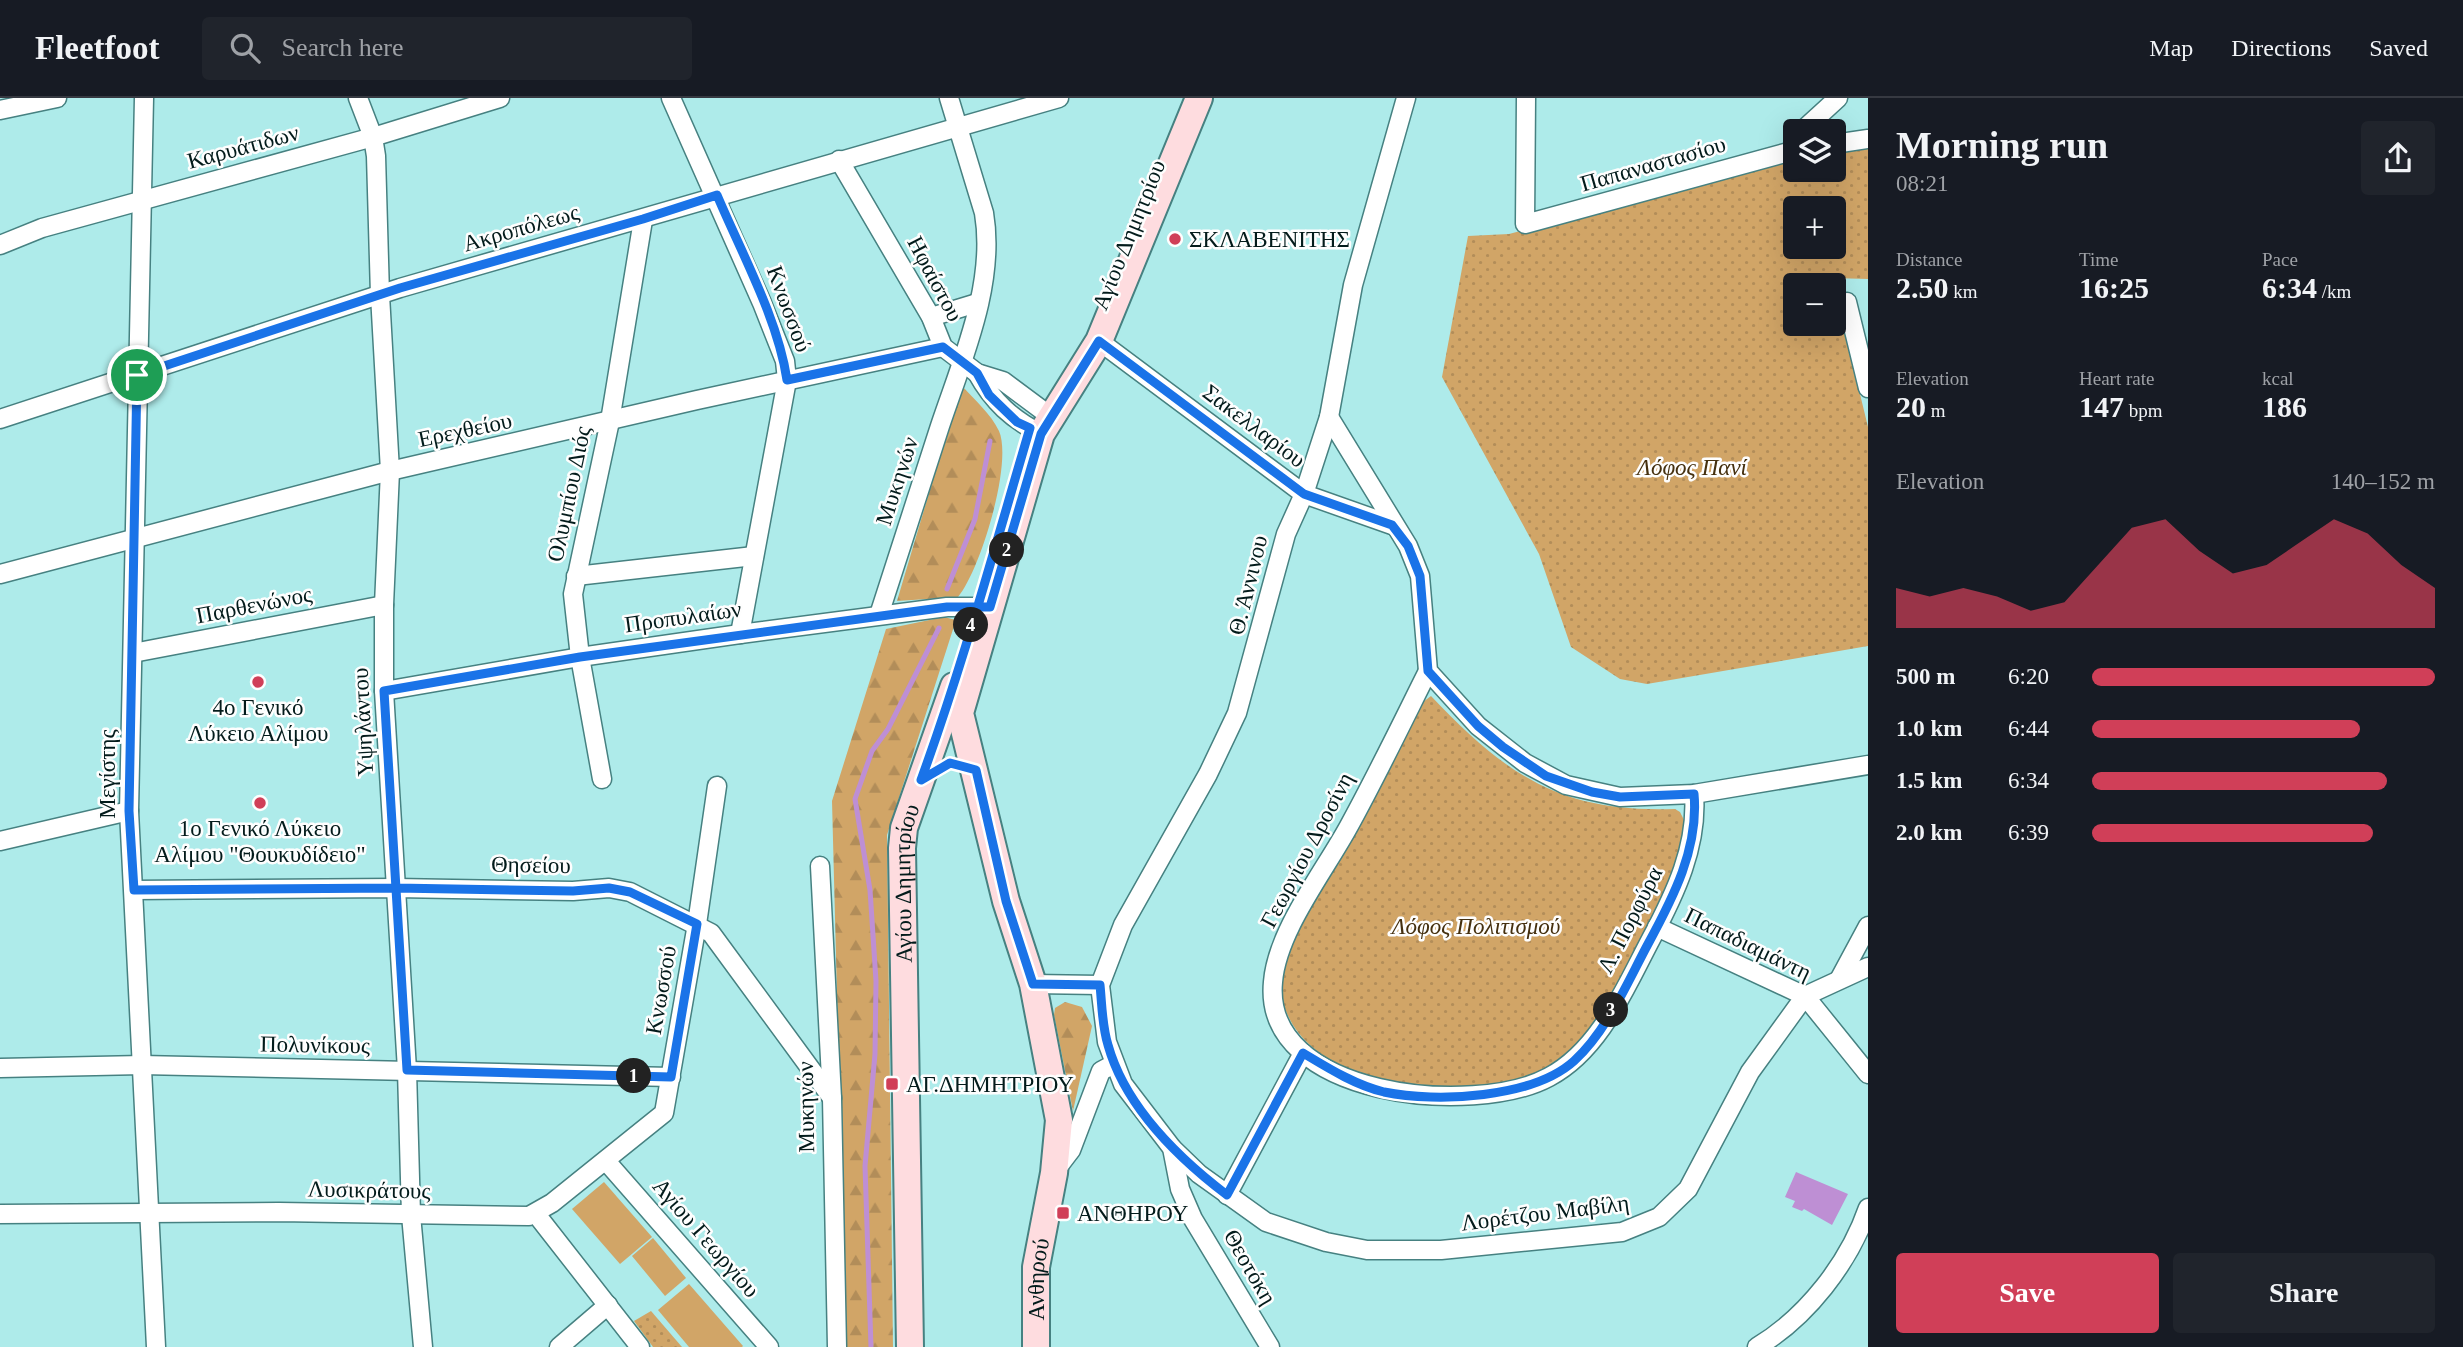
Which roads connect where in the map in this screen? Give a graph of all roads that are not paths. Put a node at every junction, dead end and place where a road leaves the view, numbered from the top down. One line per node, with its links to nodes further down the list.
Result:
1 (57, 98): 13 (street)
2 (144, 98): 22 (street, Μεγίστης)
3 (358, 98): 16 (street, Υψηλάντου)
4 (499, 98): 16 (street, Καρυάτιδων)
5 (671, 98): 21 (street, Κνωσσού)
6 (949, 98): 15 (street, Μυκηνών)
7 (1059, 98): 15 (street, Ακροπόλεως)
8 (1185, 98): 38 (street, Αγίου Δημητρίου)
9 (1199, 98): 29 (street, Αγίου Δημητρίου)
10 (1406, 98): 35 (street, Θ. Άννινου)
11 (1526, 98): 19 (street, Παπαναστασίου)
12 (1838, 98): 14 (street)
13 (0, 110)
14 (1815, 119)
15 (957, 126): 20 (street, Ακροπόλεως); 27 (street, Μυκηνών)
16 (373, 137): 22 (street, Καρυάτιδων); 25 (street, Υψηλάντου)
17 (1868, 139): 18 (street)
18 (1846, 142)
19 (1783, 153)
20 (839, 160): 21 (street, Ακροπόλεως); 28 (street, Ηφαίστου)
21 (717, 195): 23 (street, Ακροπόλεως); 33 (street, Κνωσσού)
22 (141, 200): 24 (street, Καρυάτιδων); 32 (street, Μεγίστης)
23 (643, 219): 25 (street, Ακροπόλεως); 37 (street, Ολυμπίου Διός)
24 (0, 245)
25 (380, 295): 32 (street, Ακροπόλεως); 39 (street, Υψηλάντου)
26 (1847, 302): 34 (street)
27 (977, 303): 28 (street); 31 (street, Μυκηνών)
28 (931, 317): 30 (street, Ηφαίστου)
29 (1099, 341): 38 (street, Αγίου Δημητρίου); 40 (street, Σακελλαρίου)
30 (943, 347): 31 (street, Ηφαίστου); 33 (street, Ερεχθείου)
31 (961, 361): 38 (street, Ηφαίστου); 48 (street, Μυκηνών)
32 (137, 375): 36 (street, Ακροπόλεως); 42 (street, Μεγίστης)
33 (787, 380): 37 (street, Ερεχθείου); 43 (street, Κνωσσού)
34 (1868, 388)
35 (1329, 417): 40 (street, Θ. Άννινου); 41 (street)
36 (0, 419)
37 (610, 421): 39 (street, Ερεχθείου); 45 (street, Ολυμπίου Διός)
38 (1040, 421): 47 (street, Αγίου Δημητρίου)
39 (390, 471): 42 (street, Ερεχθείου); 46 (street, Υψηλάντου)
40 (1304, 494): 41 (street, Σακελλαρίου); 71 (street, Θ. Άννινου)
41 (1392, 525): 52 (street)
42 (133, 541): 44 (street, Ερεχθείου); 50 (street, Μεγίστης)
43 (754, 556): 45 (street); 49 (street, Κνωσσού)
44 (0, 574)
45 (576, 576): 51 (street, Ολυμπίου Διός)
46 (384, 605): 50 (street, Παρθενώνος); 53 (street, Υψηλάντου)
47 (984, 606): 48 (street, Προπυλαίων); 55 (street, Αγίου Δημητρίου); 57 (street, Αγίου Δημητρίου)
48 (885, 614): 49 (street, Προπυλαίων)
49 (740, 634): 51 (street, Προπυλαίων)
50 (133, 653): 60 (street, Μεγίστης)
51 (580, 657): 53 (street, Προπυλαίων); 56 (street, Ολυμπίου Διός)
52 (1428, 671): 59 (street); 73 (street, Γεωργίου Δροσίνη)
53 (384, 691): 63 (street, Υψηλάντου)
54 (1868, 765): 59 (street)
55 (976, 770): 57 (street); 70 (street, Αγίου Δημητρίου)
56 (601, 779)
57 (921, 780): 97 (street, Αγίου Δημητρίου)
58 (717, 786): 65 (street, Κνωσσού)
59 (1694, 794): 67 (street, Λ. Πορφύρα)
60 (129, 811): 61 (street); 64 (street, Μεγίστης)
61 (0, 841)
62 (820, 866): 80 (street, Μυκηνών)
63 (396, 888): 64 (street, Θησείου); 65 (street, Θησείου); 77 (street, Υψηλάντου)
64 (134, 890): 75 (street, Μεγίστης)
65 (697, 924): 79 (street, Κνωσσού); 80 (street, Θησείου)
66 (1868, 926): 69 (street)
67 (1657, 928): 72 (street, Παπαδιαμάντη); 73 (street, Λ. Πορφύρα)
68 (1868, 967): 69 (street, Λορέτζου Μαβίλη)
69 (1840, 978): 72 (street, Λορέτζου Μαβίλη)
70 (1033, 984): 71 (street); 83 (street, Αγίου Δημητρίου)
71 (1100, 985): 74 (street, Θ. Άννινου)
72 (1805, 996): 78 (street, Παπαδιαμάντη); 84 (street, Λορέτζου Μαβίλη)
73 (1303, 1053): 84 (street)
74 (1114, 1063): 81 (street, Θεοτόκη); 83 (street, Ανθηρού)
75 (142, 1065): 76 (street, Πολυνίκους); 77 (street, Πολυνίκους); 86 (street, Μεγίστης)
76 (0, 1068)
77 (407, 1070): 79 (street, Πολυνίκους); 89 (street, Υψηλάντου)
78 (1868, 1074)
79 (671, 1077): 82 (street)
80 (832, 1098): 96 (street, Μυκηνών)
81 (1172, 1148): 84 (street, Λορέτζου Μαβίλη); 99 (street, Θεοτόκη)
82 (606, 1161): 88 (street); 95 (street, Αγίου Γεωργίου)
83 (1054, 1173): 98 (street, Ανθηρού)
84 (1227, 1195)
85 (1868, 1209): 100 (street)
86 (148, 1213): 87 (street, Λυσικράτους); 89 (street, Λυσικράτους); 91 (street, Μεγίστης)
87 (0, 1214)
88 (536, 1214): 89 (street, Λυσικράτους); 90 (street)
89 (411, 1215): 92 (street, Υψηλάντου)
90 (608, 1305): 93 (street); 94 (street)
91 (156, 1347)
92 (423, 1347)
93 (559, 1347)
94 (640, 1347)
95 (769, 1347)
96 (837, 1347)
97 (910, 1347)
98 (1036, 1347)
99 (1270, 1347)
100 (1757, 1347)

